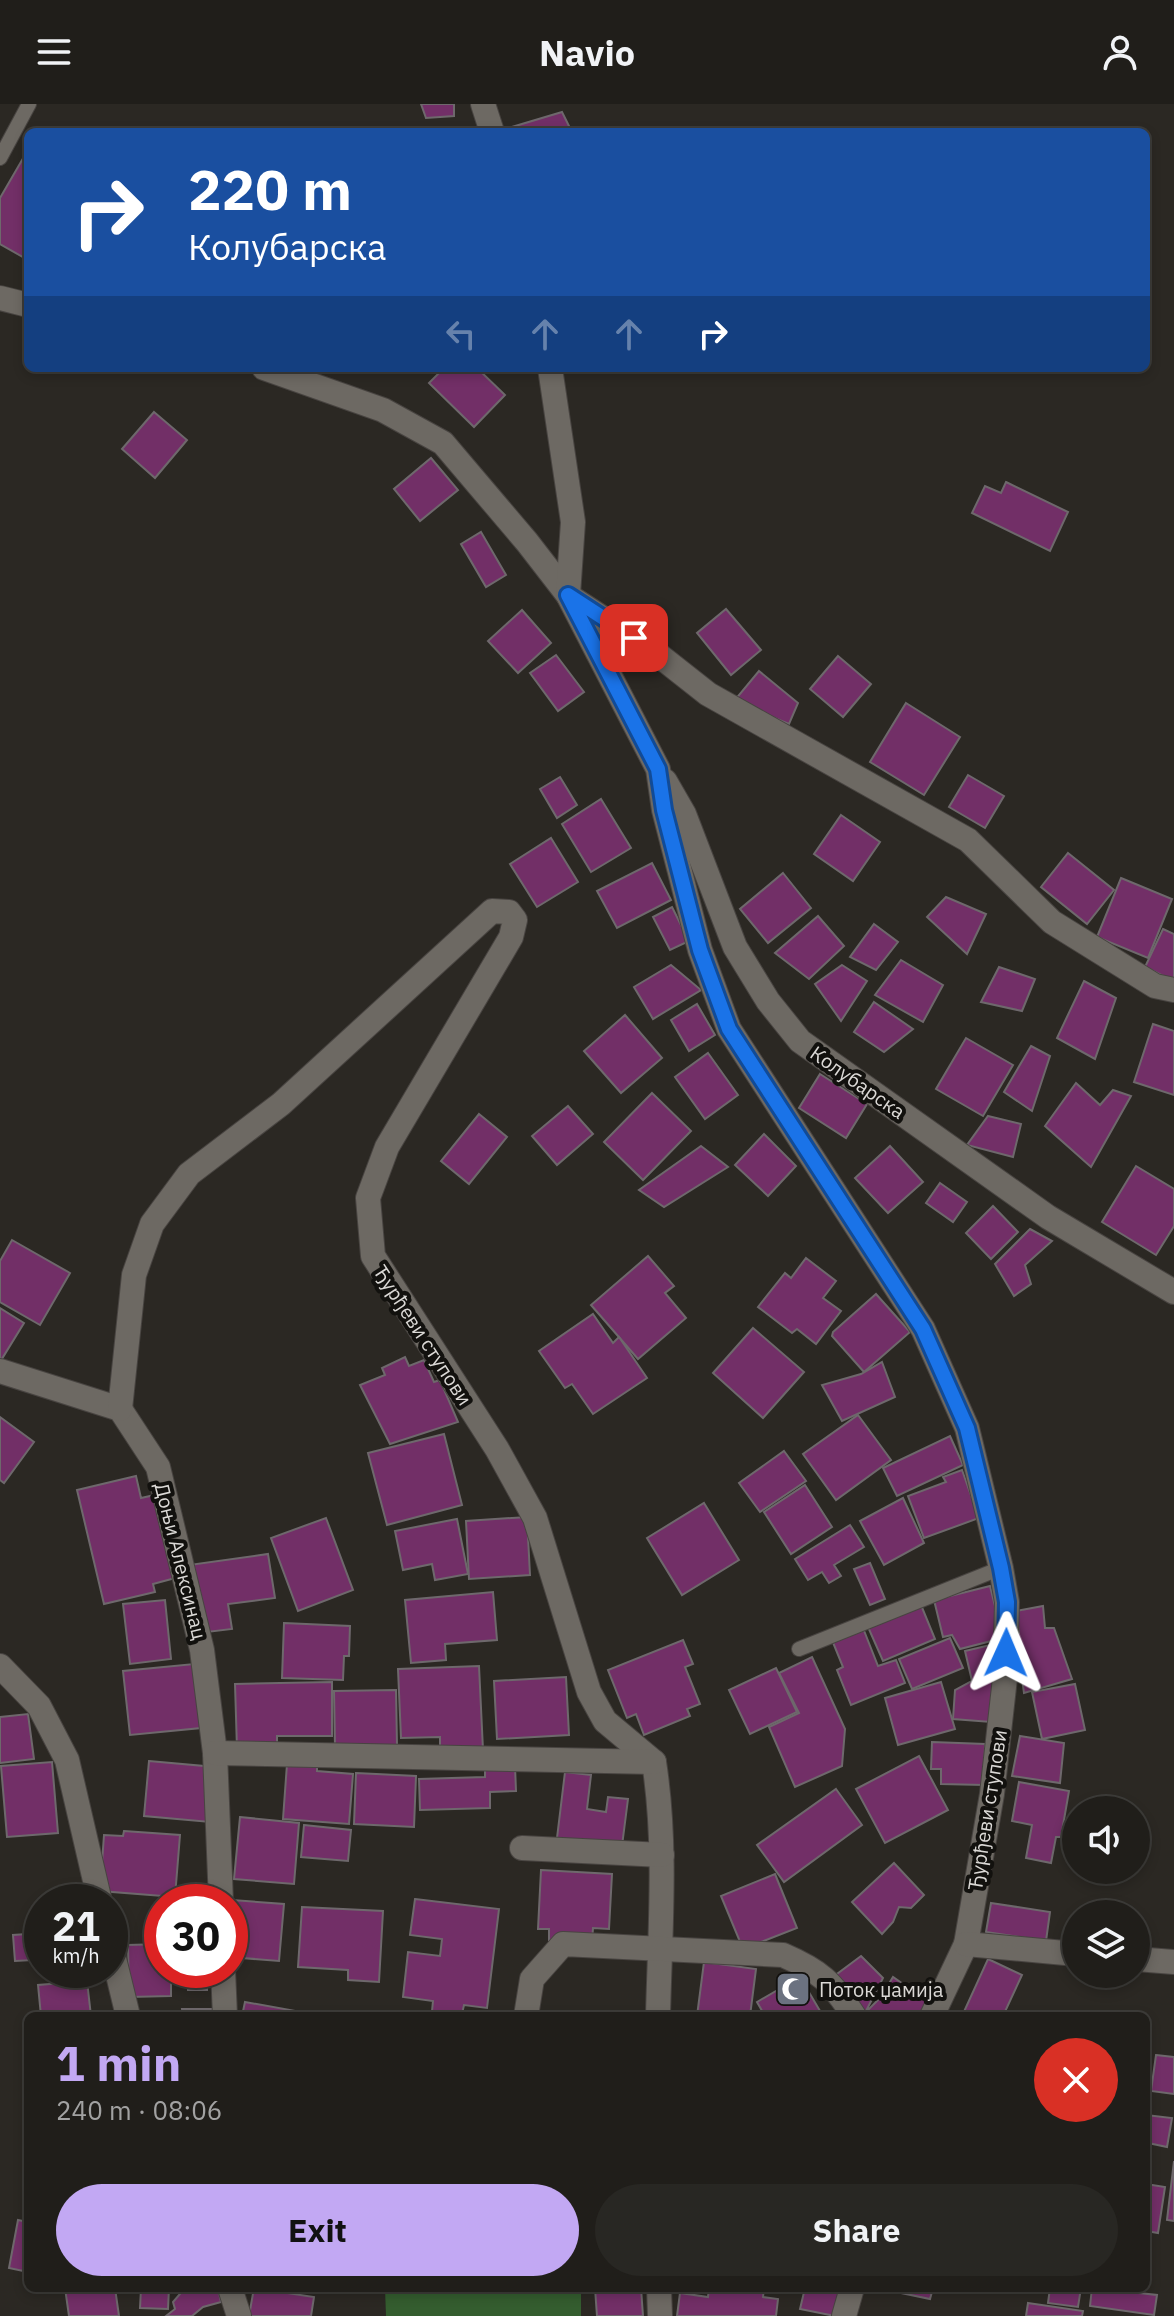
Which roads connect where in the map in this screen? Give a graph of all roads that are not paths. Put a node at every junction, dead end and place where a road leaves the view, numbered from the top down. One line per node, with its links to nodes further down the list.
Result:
1 (29, 104): 4 (lane)
2 (483, 104): 3 (street)
3 (491, 128)
4 (0, 158)
5 (0, 298): 6 (street)
6 (24, 304)
7 (275, 372): 9 (street, Ђурђеви ступови)
8 (551, 372): 9 (street)
9 (568, 595): 10 (street, Ђурђеви ступови); 11 (street)
10 (658, 769): 12 (street, Колубарска); 15 (street, Ђурђеви ступови)
11 (1174, 990)
12 (1174, 1292)
13 (0, 1371): 14 (street)
14 (120, 1409): 18 (street, Доњи Алексинац); 19 (street, Ђурђеви ступови)
15 (1001, 1568): 16 (lane); 24 (street, Ђурђеви ступови)
16 (799, 1649)
17 (0, 1666): 22 (street)
18 (215, 1753): 19 (street); 23 (street, Доњи Алексинац)
19 (654, 1762): 21 (street)
20 (522, 1848): 21 (street)
21 (662, 1855): 25 (street)
22 (96, 1884)
23 (220, 1884)
24 (966, 1944): 26 (street); 36 (street, Ђурђеви ступови)
25 (659, 1950): 33 (street); 34 (street); 35 (street)
26 (1062, 1953)
27 (1150, 1960): 28 (street)
28 (1174, 1962)
29 (121, 1988): 31 (street)
30 (224, 1988): 32 (street)
31 (127, 2012)
32 (225, 2012)
33 (527, 2012)
34 (658, 2012)
35 (851, 2012)
36 (934, 2012)
37 (231, 2292): 40 (street)
38 (659, 2292): 41 (street)
39 (851, 2292): 42 (street)
40 (239, 2316)
41 (660, 2316)
42 (844, 2316)

